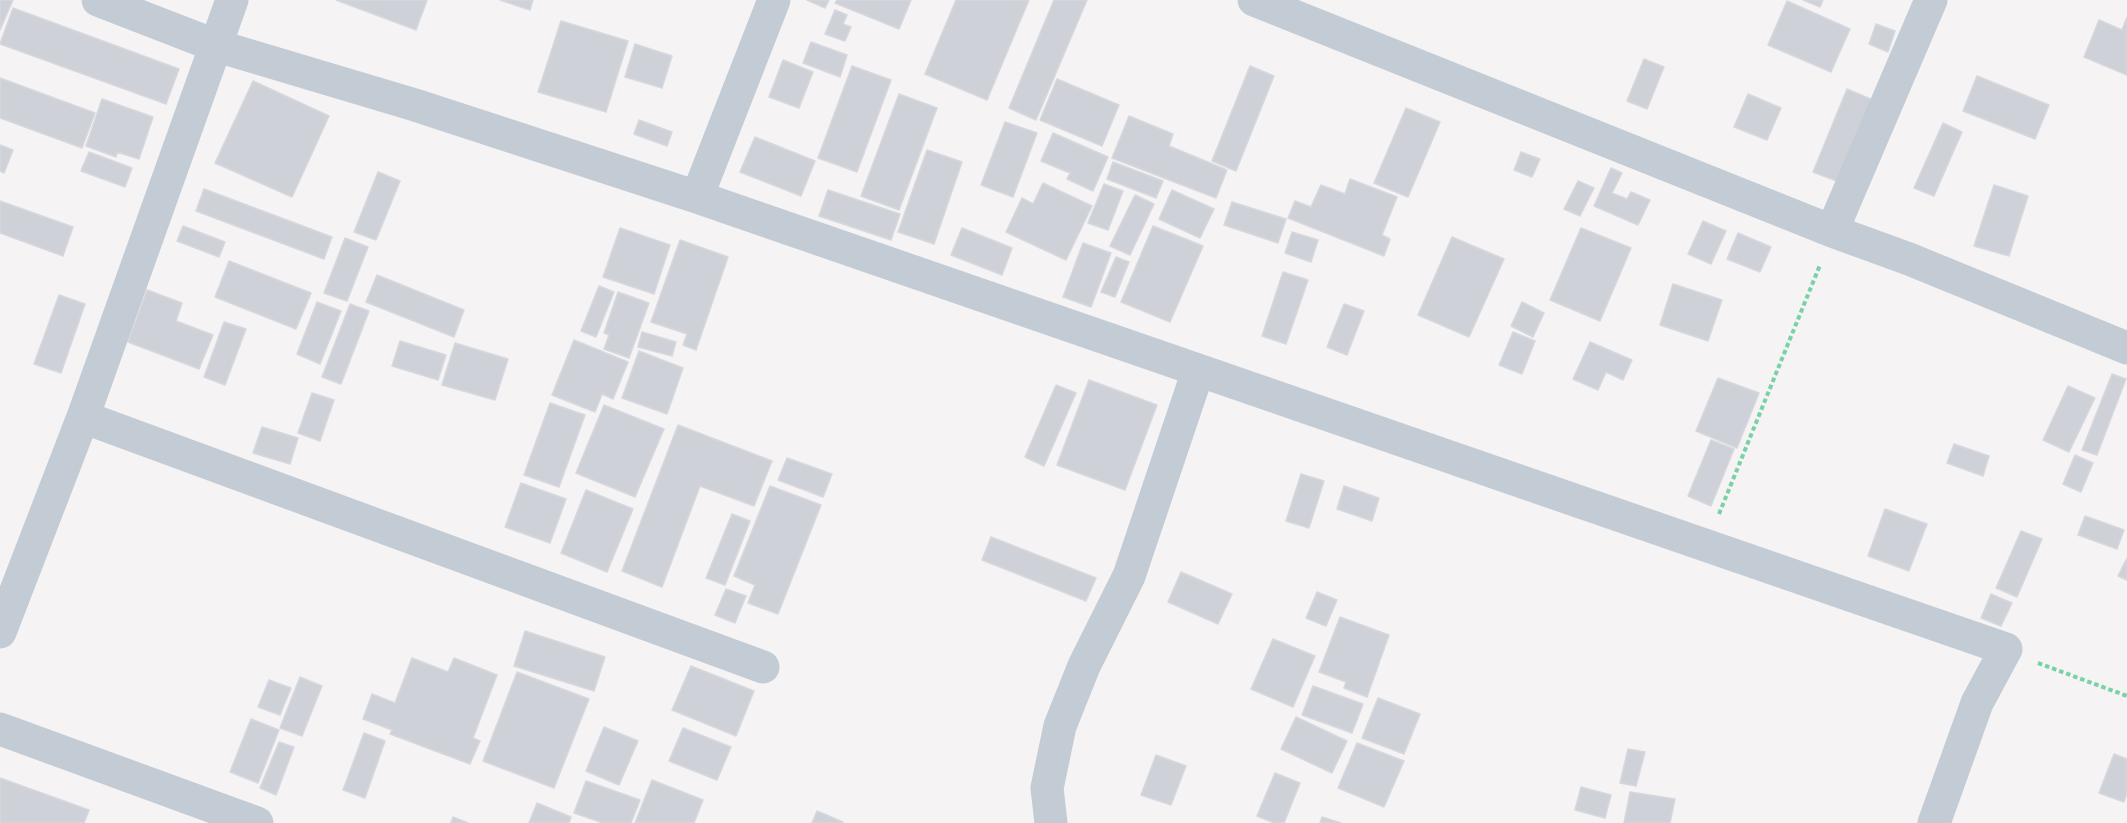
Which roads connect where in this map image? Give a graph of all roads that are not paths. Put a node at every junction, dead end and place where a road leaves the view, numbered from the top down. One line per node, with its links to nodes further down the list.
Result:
1 (98, 0): 6 (street)
2 (232, 0): 6 (street)
3 (774, 0): 7 (street)
4 (1254, 0): 8 (street)
5 (1931, 0): 8 (street)
6 (214, 45): 7 (street); 11 (street)
7 (697, 197): 10 (street)
8 (1832, 231): 9 (street)
9 (2127, 348)
10 (1198, 371): 16 (street); 17 (street)
11 (83, 417): 12 (street); 13 (street)
12 (0, 632)
13 (763, 668)
14 (0, 729): 15 (street)
15 (256, 823)
16 (1051, 823)
17 (1934, 823)

